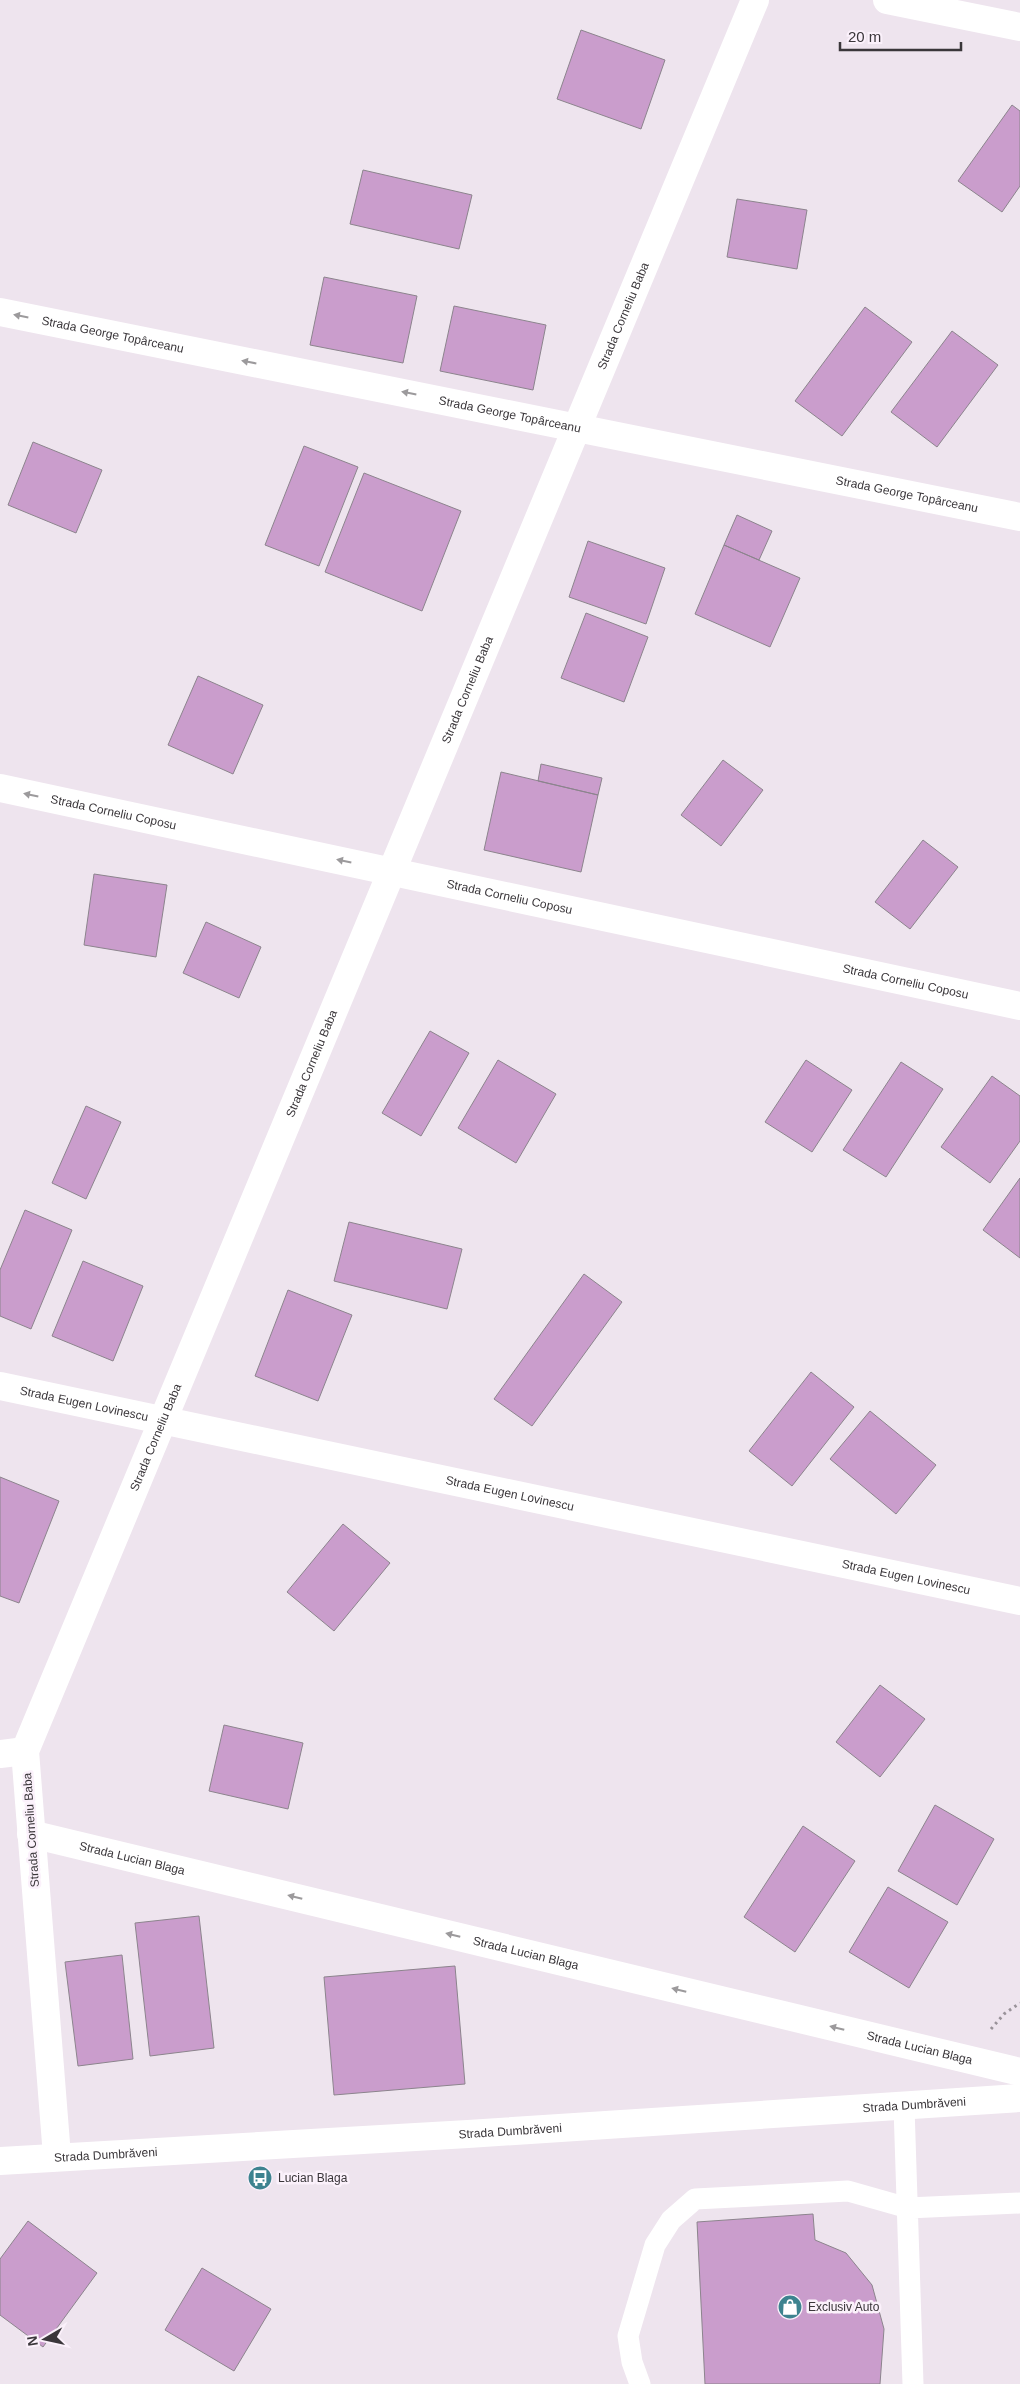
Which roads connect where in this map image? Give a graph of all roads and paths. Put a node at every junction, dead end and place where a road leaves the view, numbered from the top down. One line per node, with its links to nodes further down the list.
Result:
1 (755, 0): 5 (street, Strada Corneliu Baba)
2 (887, 0): 3 (street)
3 (1020, 27)
4 (0, 312): 5 (street, Strada George Topârceanu, one-way to 4)
5 (577, 427): 6 (street, Strada George Topârceanu); 8 (street, Strada Corneliu Baba)
6 (1020, 517)
7 (0, 788): 8 (street, Strada Corneliu Coposu, one-way to 7)
8 (392, 870): 9 (street, Strada Corneliu Coposu); 11 (street, Strada Corneliu Baba)
9 (1020, 1006)
10 (0, 1386): 11 (street, Strada Eugen Lovinescu)
11 (163, 1420): 12 (street, Strada Eugen Lovinescu); 13 (street, Strada Corneliu Baba)
12 (1020, 1601)
13 (12, 1752): 14 (street, Strada Corneliu Baba)
14 (31, 1834): 15 (street, Strada Lucian Blaga, one-way to 14); 18 (street, Strada Corneliu Baba)
15 (1020, 2072)
16 (1020, 2098): 17 (street, Strada Dumbrăveni)
17 (904, 2107): 18 (street, Strada Dumbrăveni); 21 (lane)
18 (57, 2156): 19 (street, Strada Dumbrăveni)
19 (0, 2161)
20 (1020, 2203): 21 (lane)
21 (908, 2208): 22 (lane); 23 (lane)
22 (640, 2384)
23 (913, 2384)

